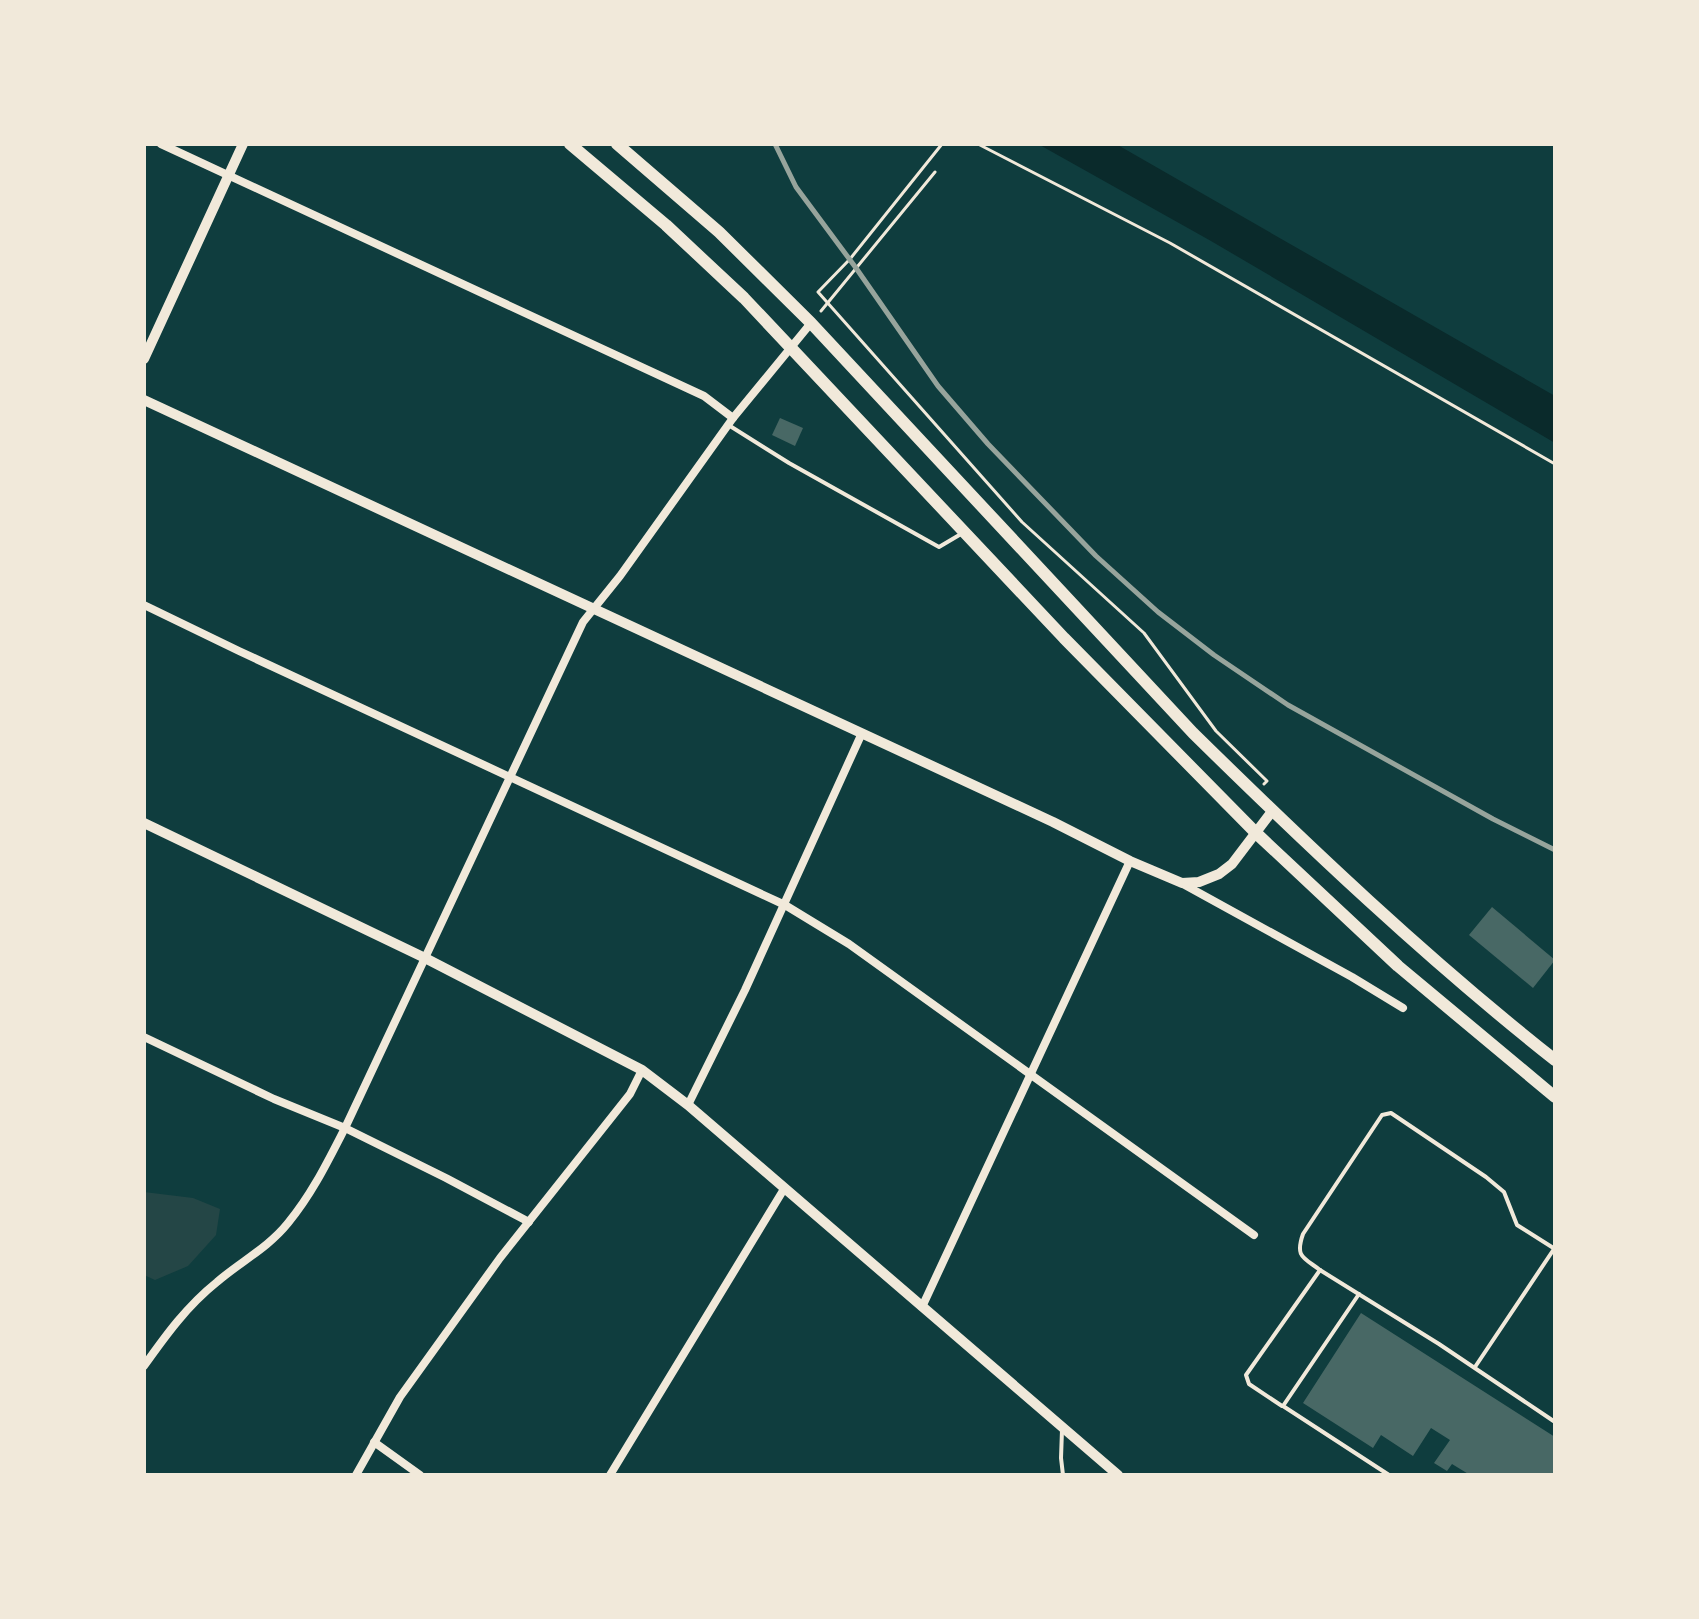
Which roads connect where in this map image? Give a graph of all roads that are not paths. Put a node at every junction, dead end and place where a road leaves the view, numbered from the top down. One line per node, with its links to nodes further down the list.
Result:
1 (161, 144): 5 (street)
2 (243, 144): 5 (street)
3 (570, 144): 7 (main road)
4 (617, 144): 6 (main road)
5 (228, 176): 8 (street); 10 (street)
6 (811, 323): 7 (street); 16 (main road)
7 (792, 347): 10 (street); 11 (main road)
8 (144, 359)
9 (144, 400): 13 (street)
10 (730, 422): 11 (lane); 13 (street)
11 (965, 531): 18 (main road)
12 (144, 605): 15 (street)
13 (594, 608): 14 (street); 15 (street)
14 (862, 733): 19 (street); 21 (street)
15 (510, 777): 21 (street); 22 (street)
16 (1273, 810): 18 (street); 25 (main road)
17 (144, 823): 22 (street)
18 (1256, 833): 20 (street); 28 (main road)
19 (1130, 861): 20 (street); 27 (street)
20 (1182, 883): 23 (street)
21 (785, 905): 27 (street); 29 (street)
22 (425, 958): 26 (street); 30 (street)
23 (1403, 1008)
24 (144, 1037): 30 (street)
25 (1555, 1060)
26 (642, 1070): 29 (street); 32 (street)
27 (1031, 1073): 33 (street); 37 (street)
28 (1555, 1097)
29 (688, 1105): 31 (street)
30 (345, 1128): 32 (street); 38 (street)
31 (784, 1189): 37 (street); 46 (street)
32 (529, 1222): 43 (street)
33 (1254, 1235)
34 (1555, 1248): 35 (lane); 39 (lane)
35 (1320, 1270): 36 (lane); 40 (lane)
36 (1359, 1294): 39 (lane); 40 (lane)
37 (922, 1307): 42 (street)
38 (144, 1366)
39 (1475, 1367): 41 (lane)
40 (1283, 1406): 49 (lane)
41 (1555, 1422)
42 (1062, 1428): 47 (lane); 48 (street)
43 (374, 1442): 44 (street); 45 (street)
44 (356, 1475)
45 (420, 1475)
46 (610, 1475)
47 (1063, 1475)
48 (1118, 1475)
49 (1389, 1475)

